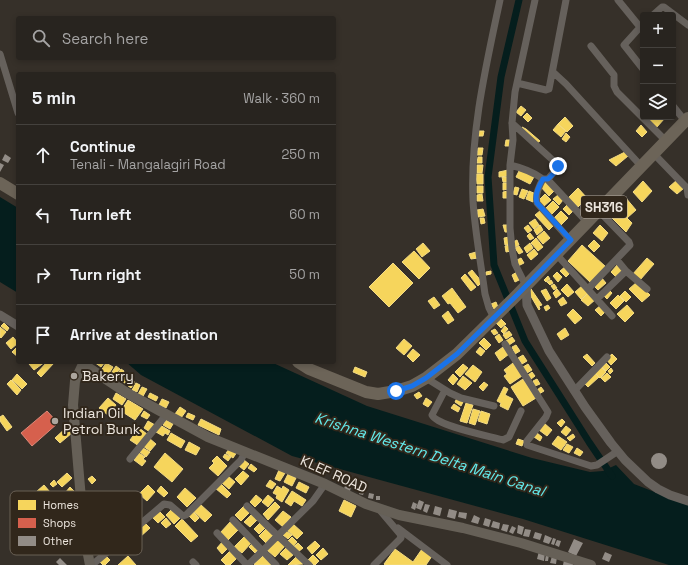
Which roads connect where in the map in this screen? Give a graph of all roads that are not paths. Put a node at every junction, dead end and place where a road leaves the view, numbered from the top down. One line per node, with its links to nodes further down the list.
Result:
1 (500, 0): 39 (street)
2 (535, 0): 15 (street)
3 (566, 0): 14 (street)
4 (618, 0): 9 (street)
5 (656, 12): 6 (street)
6 (671, 12)
7 (676, 15): 8 (street)
8 (686, 22)
9 (640, 24)
10 (640, 26): 13 (street)
11 (591, 46): 20 (street)
12 (0, 54): 16 (street)
13 (640, 65)
14 (553, 72): 15 (street); 23 (street)
15 (517, 83): 19 (street)
16 (16, 106)
17 (676, 109): 18 (street)
18 (687, 119): 20 (main road, SH316)
19 (512, 123): 22 (street); 24 (street)
20 (666, 142): 21 (main road, SH316)
21 (654, 154): 23 (main road, SH316); 27 (street)
22 (510, 165): 24 (street); 36 (street)
23 (642, 167): 28 (main road, SH316)
24 (545, 179): 29 (street); 30 (street)
25 (0, 183): 26 (main road)
26 (16, 193)
27 (688, 196)
28 (599, 211): 29 (main road, SH316); 32 (street)
29 (588, 223): 30 (main road, SH316)
30 (571, 240): 31 (main road, SH316)
31 (557, 255): 35 (street); 36 (main road, SH316)
32 (617, 260): 33 (street); 35 (street)
33 (626, 271): 34 (street); 37 (street)
34 (647, 288)
35 (588, 289): 37 (street)
36 (522, 290): 39 (main road, SH316); 49 (street)
37 (597, 299): 38 (street)
38 (612, 316)
39 (495, 317): 47 (main road, SH316)
40 (1, 318): 41 (street)
41 (16, 325)
42 (505, 344): 54 (street)
43 (607, 357): 49 (street)
44 (82, 364): 57 (main road)
45 (84, 364): 52 (main road, KLEF ROAD)
46 (301, 364): 47 (main road, SH316)
47 (426, 378): 48 (street)
48 (445, 390): 50 (street); 51 (street)
49 (574, 391): 54 (street)
50 (494, 406)
51 (521, 411)
52 (166, 415): 53 (main road, KLEF ROAD); 55 (street)
53 (245, 452): 56 (main road, KLEF ROAD); 63 (street)
54 (615, 453): 58 (street)
55 (130, 459)
56 (325, 484): 60 (main road, KLEF ROAD); 65 (street)
57 (80, 491)
58 (688, 501)
59 (247, 506): 65 (street)
60 (378, 508): 62 (street); 75 (main road, KLEF ROAD)
61 (233, 520): 66 (street)
62 (388, 521): 73 (street); 74 (street)
63 (142, 522)
64 (217, 533): 70 (street)
65 (278, 536): 66 (street); 72 (street)
66 (263, 551): 70 (street); 71 (street)
67 (89, 555): 69 (main road)
68 (103, 555): 69 (street)
69 (91, 565)
70 (247, 565)
71 (276, 565)
72 (309, 565)
73 (374, 565)
74 (447, 565)
75 (591, 565)

